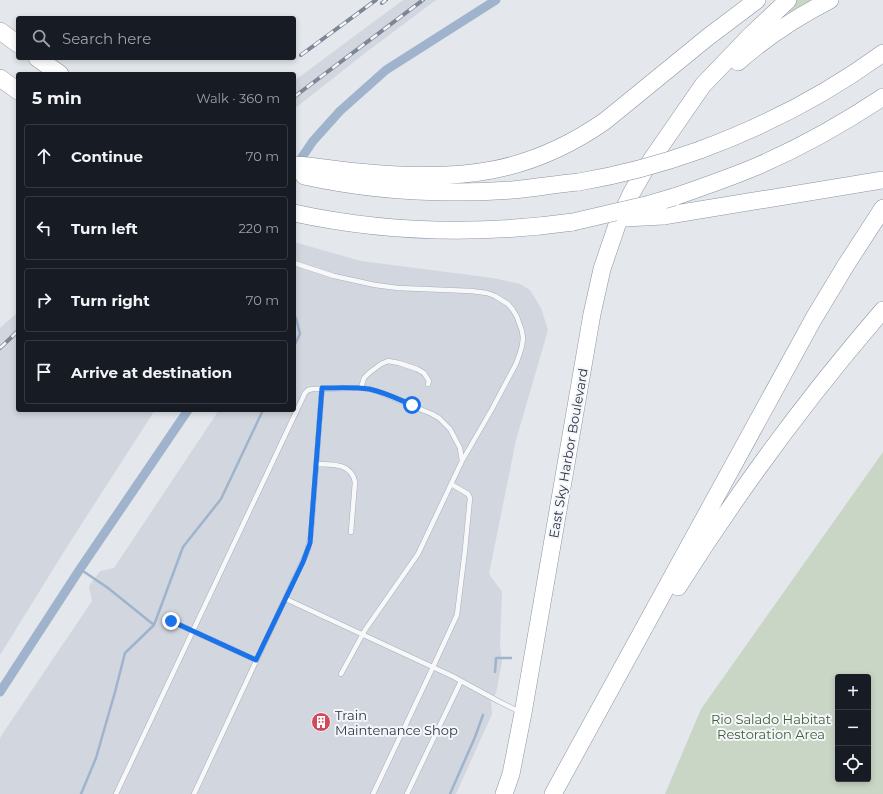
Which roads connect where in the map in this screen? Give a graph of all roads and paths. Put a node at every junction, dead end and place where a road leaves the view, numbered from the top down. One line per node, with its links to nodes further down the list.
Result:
1 (757, 0): 15 (highway)
2 (788, 0): 12 (highway)
3 (830, 0): 12 (highway)
4 (0, 31): 5 (highway)
5 (16, 43)
6 (883, 53): 15 (highway, bridge)
7 (40, 60): 8 (highway)
8 (57, 72)
9 (0, 78): 10 (highway)
10 (16, 90)
11 (883, 97): 19 (highway, bridge)
12 (674, 126): 39 (highway, East Sky Harbor Boulevard)
13 (296, 166): 15 (highway)
14 (296, 174): 15 (highway)
15 (342, 177)
16 (883, 180): 19 (highway, bridge)
17 (883, 208): 46 (highway)
18 (296, 213): 19 (highway)
19 (573, 222)
20 (296, 264): 27 (lane)
21 (883, 310): 47 (highway)
22 (428, 384): 24 (lane)
23 (322, 388): 24 (lane); 26 (lane); 28 (lane)
24 (361, 388): 27 (lane)
25 (296, 412): 33 (lane)
26 (296, 412)
27 (462, 461): 29 (lane)
28 (316, 464): 30 (lane); 31 (lane)
29 (451, 484): 34 (lane); 36 (lane)
30 (351, 532)
31 (286, 598): 34 (lane); 35 (lane)
32 (171, 621): 33 (lane)
33 (193, 630): 35 (lane); 40 (lane)
34 (363, 634): 36 (lane); 37 (lane)
35 (256, 660): 41 (lane)
36 (433, 667): 38 (lane); 42 (lane)
37 (341, 674)
38 (461, 681): 39 (lane); 43 (lane)
39 (522, 718): 44 (highway); 45 (highway, East Sky Harbor Boulevard)
40 (116, 794)
41 (194, 794)
42 (373, 794)
43 (407, 794)
44 (497, 794)
45 (504, 794)
46 (553, 794)
47 (560, 794)

